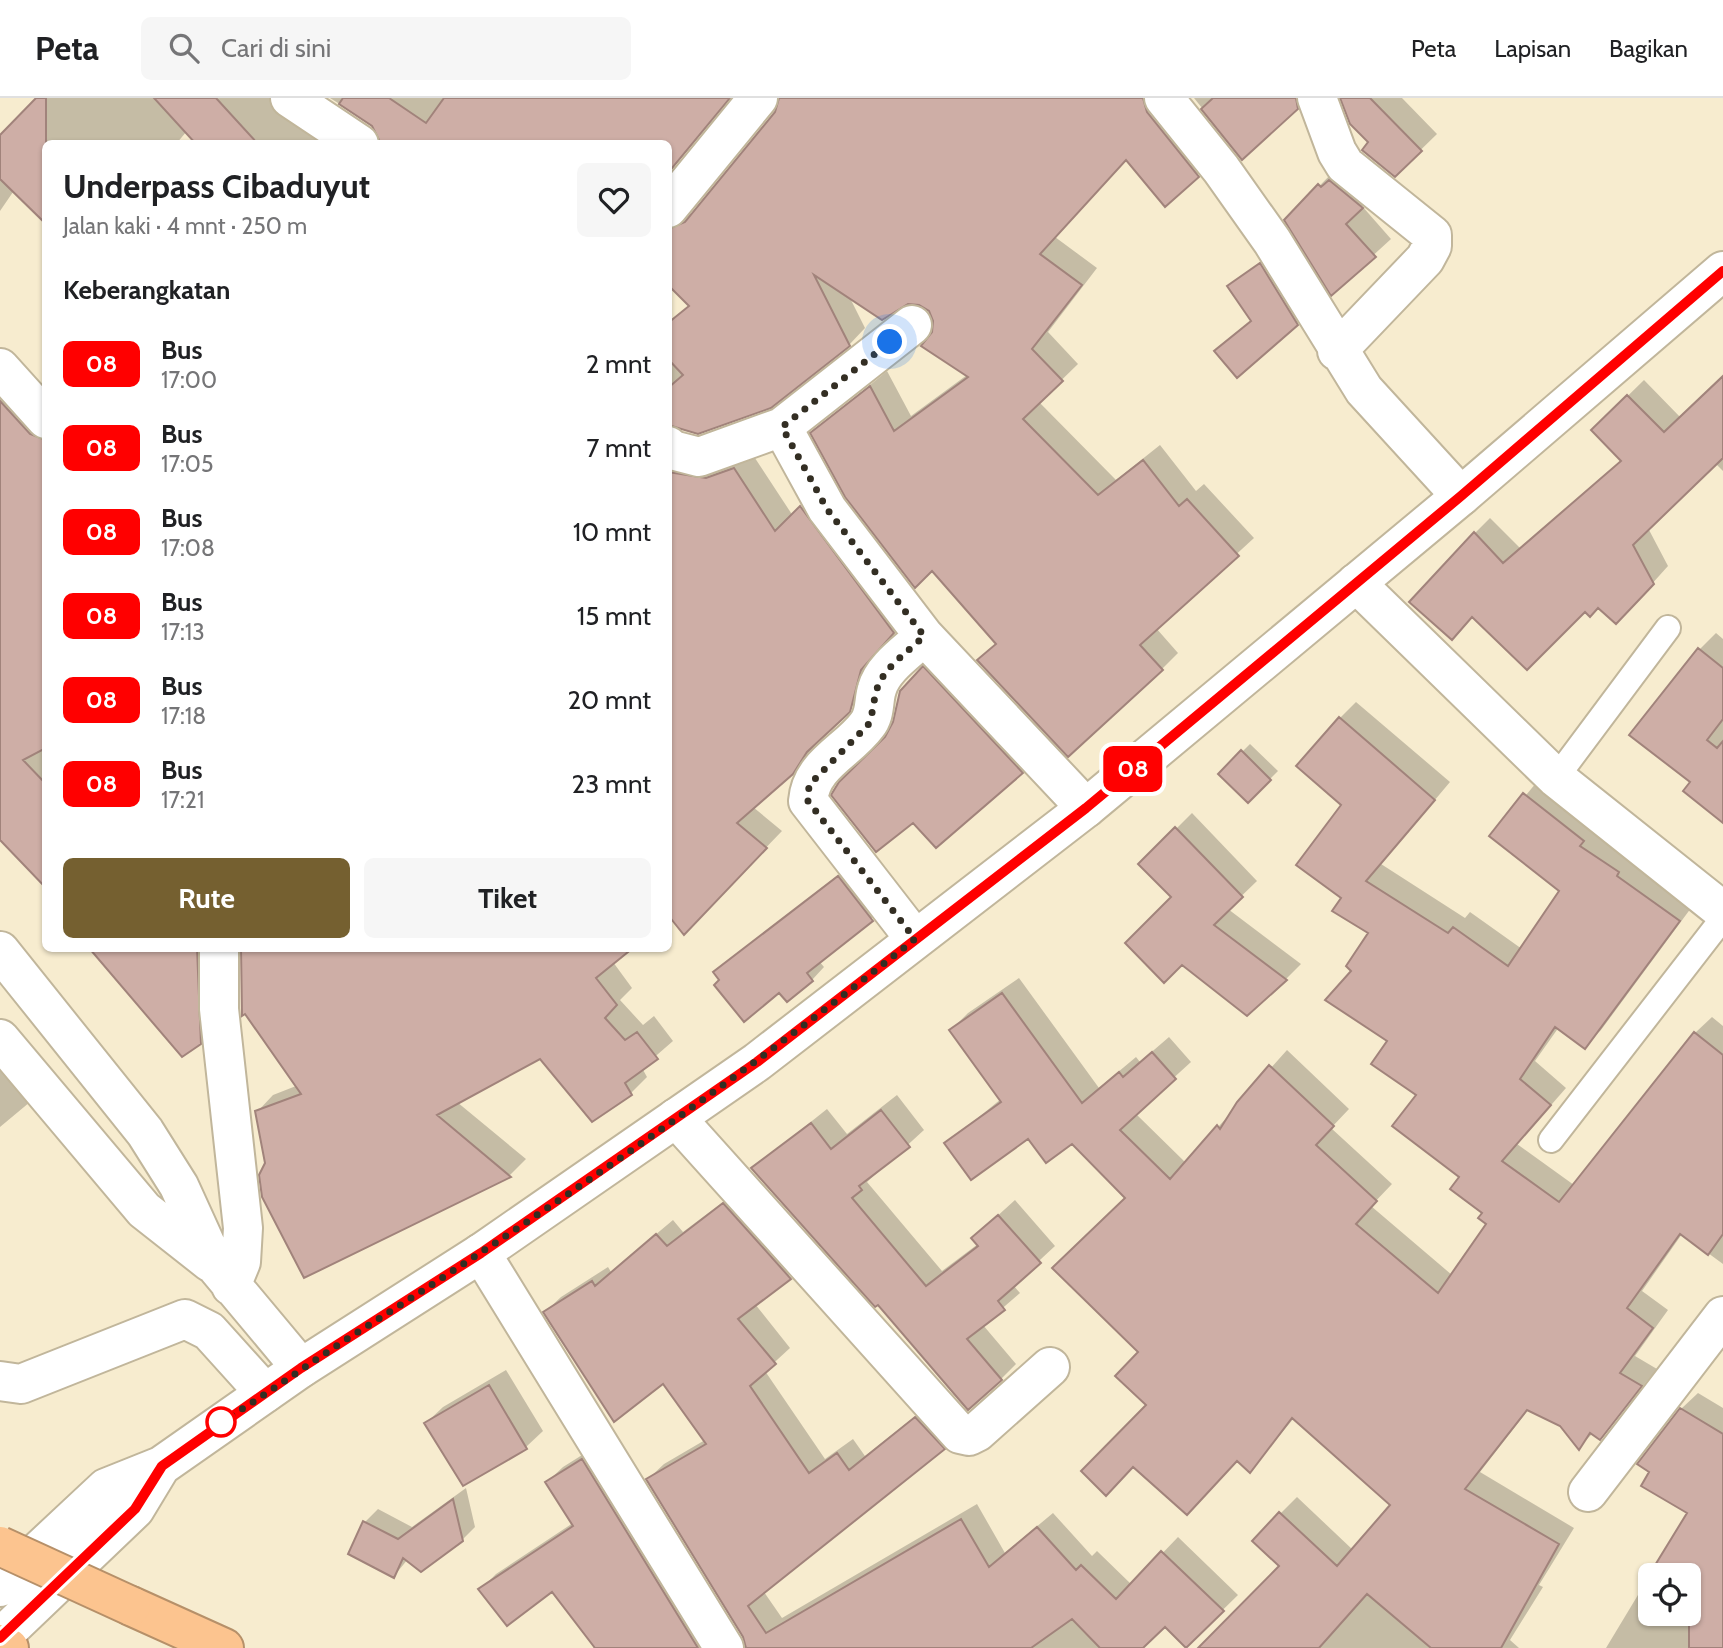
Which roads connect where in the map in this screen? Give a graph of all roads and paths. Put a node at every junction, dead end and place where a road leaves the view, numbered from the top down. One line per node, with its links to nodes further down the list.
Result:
1 (290, 98): 5 (street)
2 (758, 98): 6 (street)
3 (1164, 98): 9 (street)
4 (1317, 98): 9 (street)
5 (353, 140)
6 (672, 203)
7 (1723, 271): 14 (street)
8 (912, 325): 12 (street)
9 (1337, 351): 14 (street)
10 (0, 368): 11 (street)
11 (42, 415)
12 (782, 427): 13 (street); 17 (street)
13 (672, 450)
14 (1461, 496): 15 (street)
15 (1356, 583): 18 (street); 19 (street)
16 (1668, 628): 18 (lane)
17 (924, 636): 19 (street); 22 (street)
18 (1556, 778): 20 (street)
19 (1086, 808): 22 (street)
20 (1723, 911)
21 (1723, 918): 27 (lane)
22 (915, 939): 26 (street)
23 (0, 951): 29 (street)
24 (219, 952): 29 (street)
25 (0, 1039): 29 (street)
26 (676, 1118): 28 (street); 31 (street)
27 (1551, 1140)
28 (481, 1253): 32 (street); 43 (street)
29 (223, 1275): 32 (street)
30 (1723, 1316): 36 (street)
31 (1050, 1367)
32 (301, 1368): 34 (street)
33 (0, 1381): 34 (street)
34 (265, 1393): 35 (street)
35 (162, 1466): 38 (street); 39 (street)
36 (1588, 1492)
37 (0, 1546): 42 (highway, bridge)
38 (0, 1587)
39 (0, 1638)
40 (0, 1644): 41 (highway)
41 (9, 1648)
42 (224, 1648)
43 (724, 1648)

